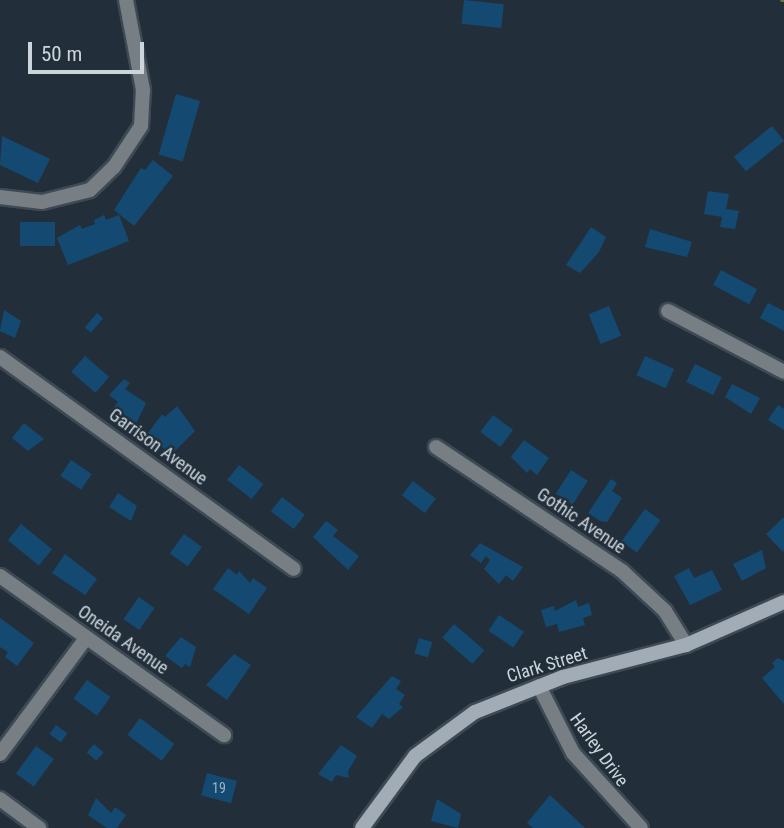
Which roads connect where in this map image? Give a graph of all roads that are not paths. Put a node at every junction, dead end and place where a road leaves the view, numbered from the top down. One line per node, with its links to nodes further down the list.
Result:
1 (126, 0): 2 (street)
2 (0, 197)
3 (668, 311): 5 (street)
4 (0, 356): 7 (street, Garrison Avenue)
5 (784, 372)
6 (436, 447): 11 (street, Gothic Avenue)
7 (294, 569)
8 (0, 576): 10 (street, Oneida Avenue)
9 (784, 602): 11 (street, Clark Street)
10 (86, 638): 13 (street, Oneida Avenue); 14 (street)
11 (686, 645): 12 (street, Clark Street)
12 (539, 686): 17 (street, Clark Street); 18 (street, Harley Drive)
13 (224, 735)
14 (0, 754)
15 (0, 799): 16 (street)
16 (39, 828)
17 (362, 828)
18 (640, 828)

